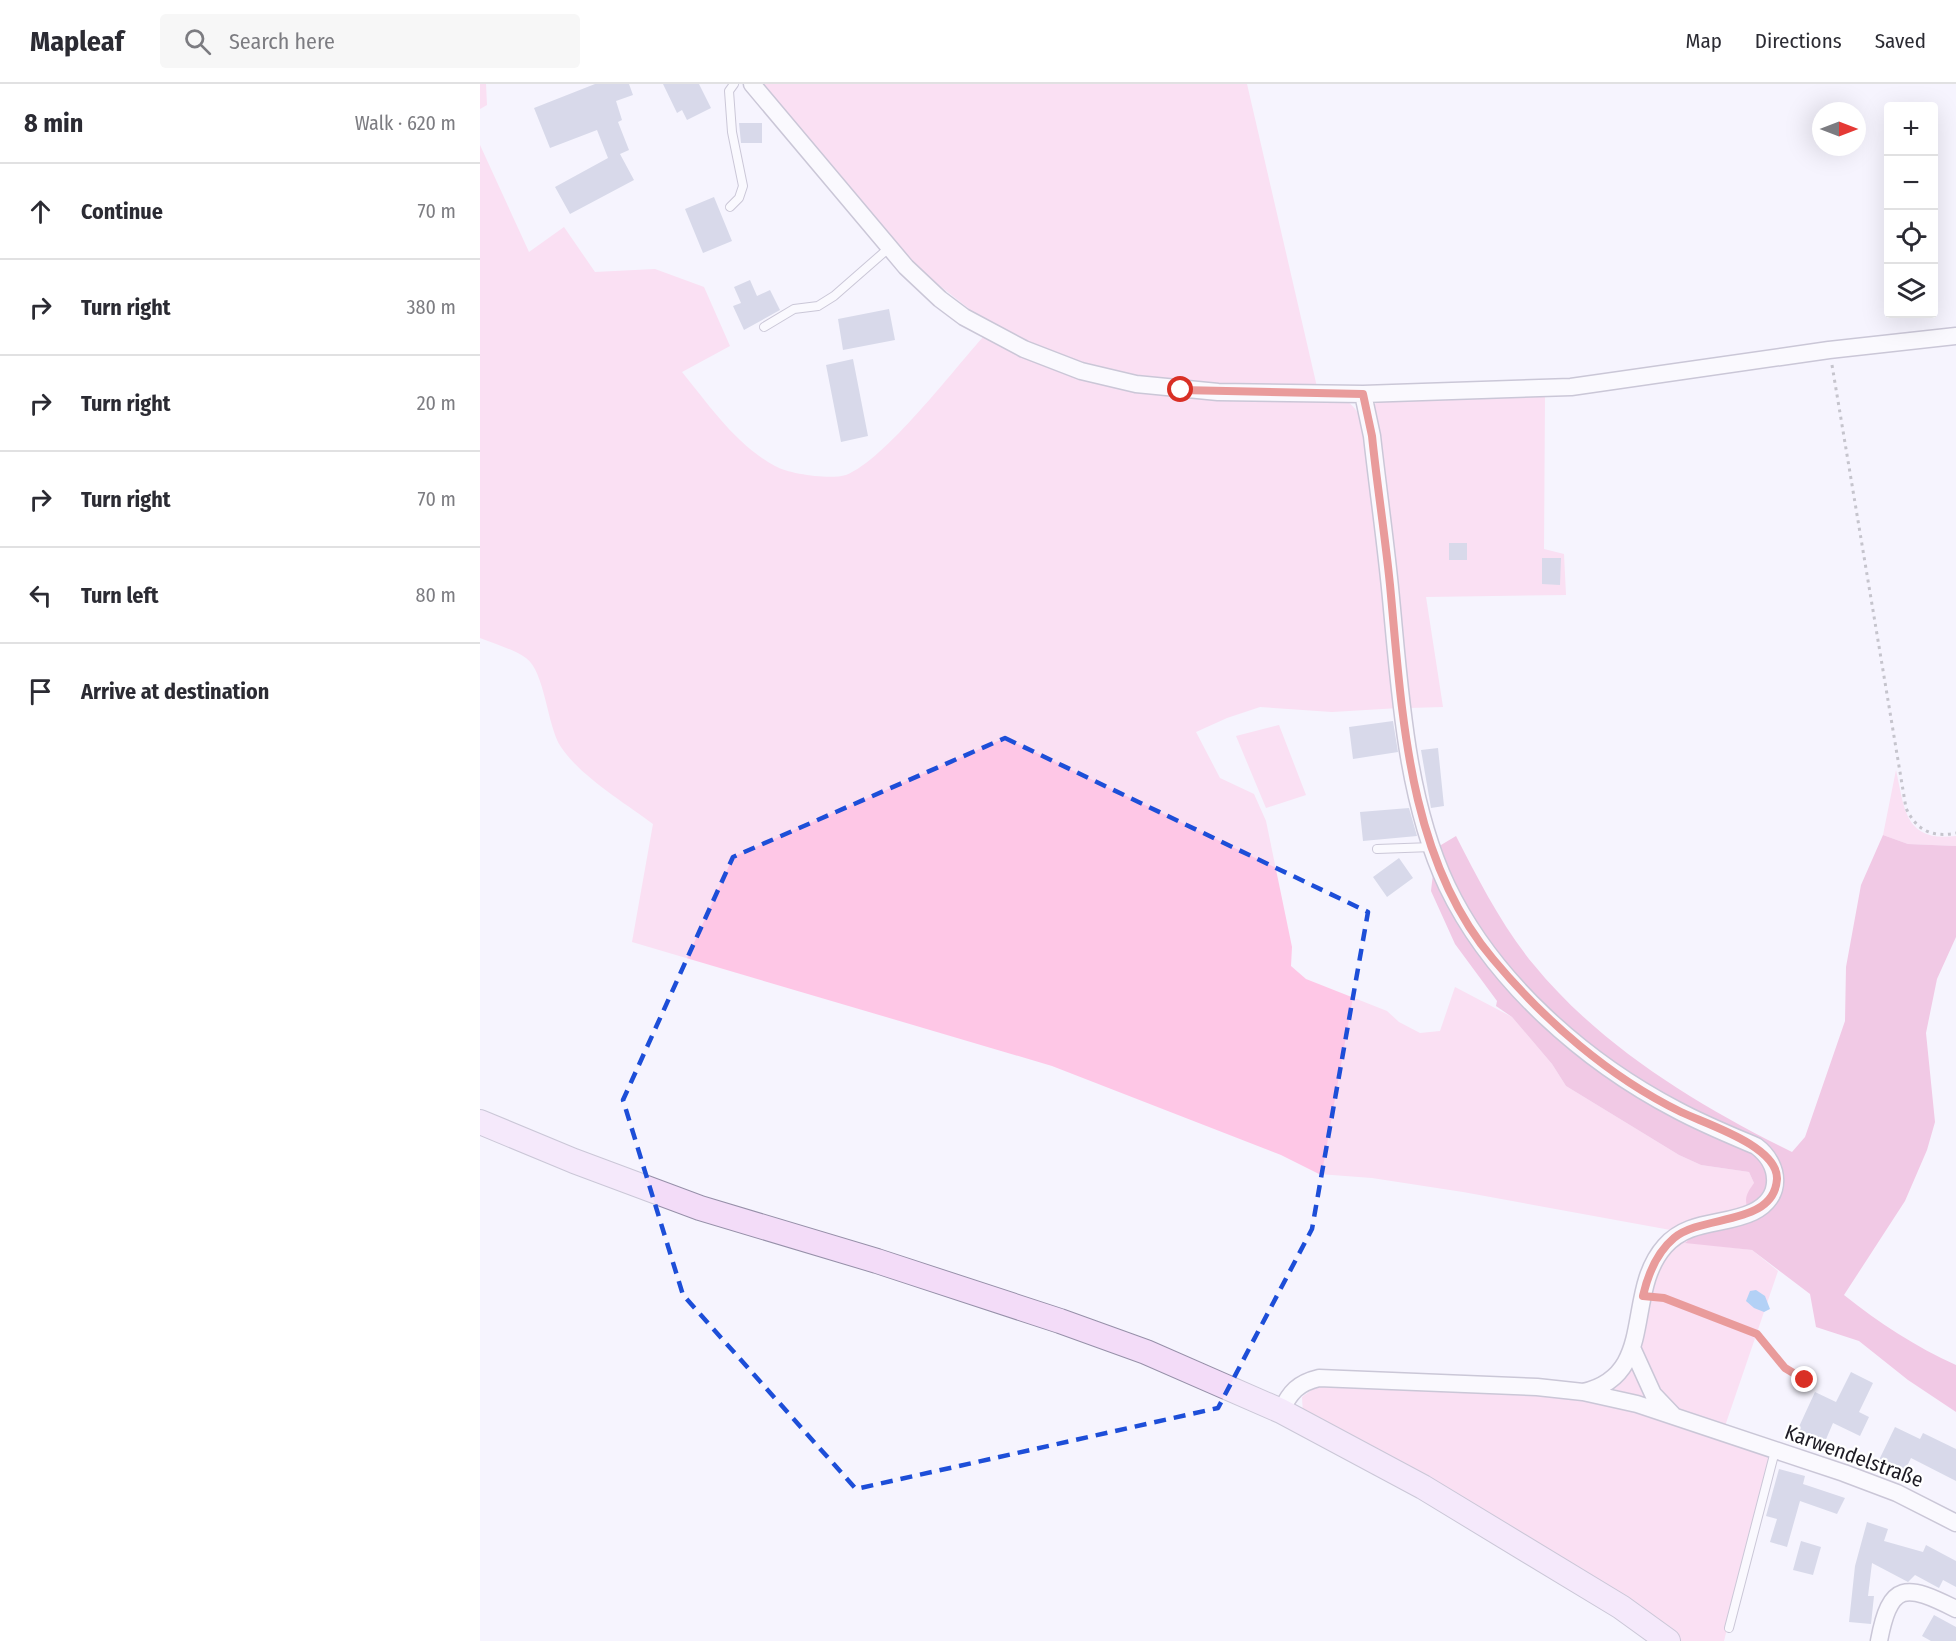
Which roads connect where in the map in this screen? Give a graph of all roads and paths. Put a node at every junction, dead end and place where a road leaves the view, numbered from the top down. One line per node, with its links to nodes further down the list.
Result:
1 (734, 84): 3 (lane)
2 (752, 84): 4 (street)
3 (730, 207)
4 (890, 247): 5 (lane); 8 (street)
5 (764, 327)
6 (1956, 336): 7 (street)
7 (1829, 350): 8 (street); 9 (path)
8 (1363, 394): 10 (street)
9 (1956, 833)
10 (1433, 848): 11 (lane); 13 (street)
11 (1377, 849)
12 (480, 1122): 17 (street)
13 (1643, 1296): 14 (street); 15 (path)
14 (1633, 1350): 16 (street); 18 (street)
15 (1805, 1380)
16 (1583, 1392): 17 (street, Karwendelstraße); 18 (street, Karwendelstraße)
17 (1281, 1411): 23 (street)
18 (1676, 1417): 19 (street, Karwendelstraße)
19 (1772, 1450): 20 (street, Karwendelstraße); 22 (lane)
20 (1956, 1523)
21 (1956, 1609): 24 (street)
22 (1729, 1628)
23 (1668, 1641)
24 (1879, 1641)

